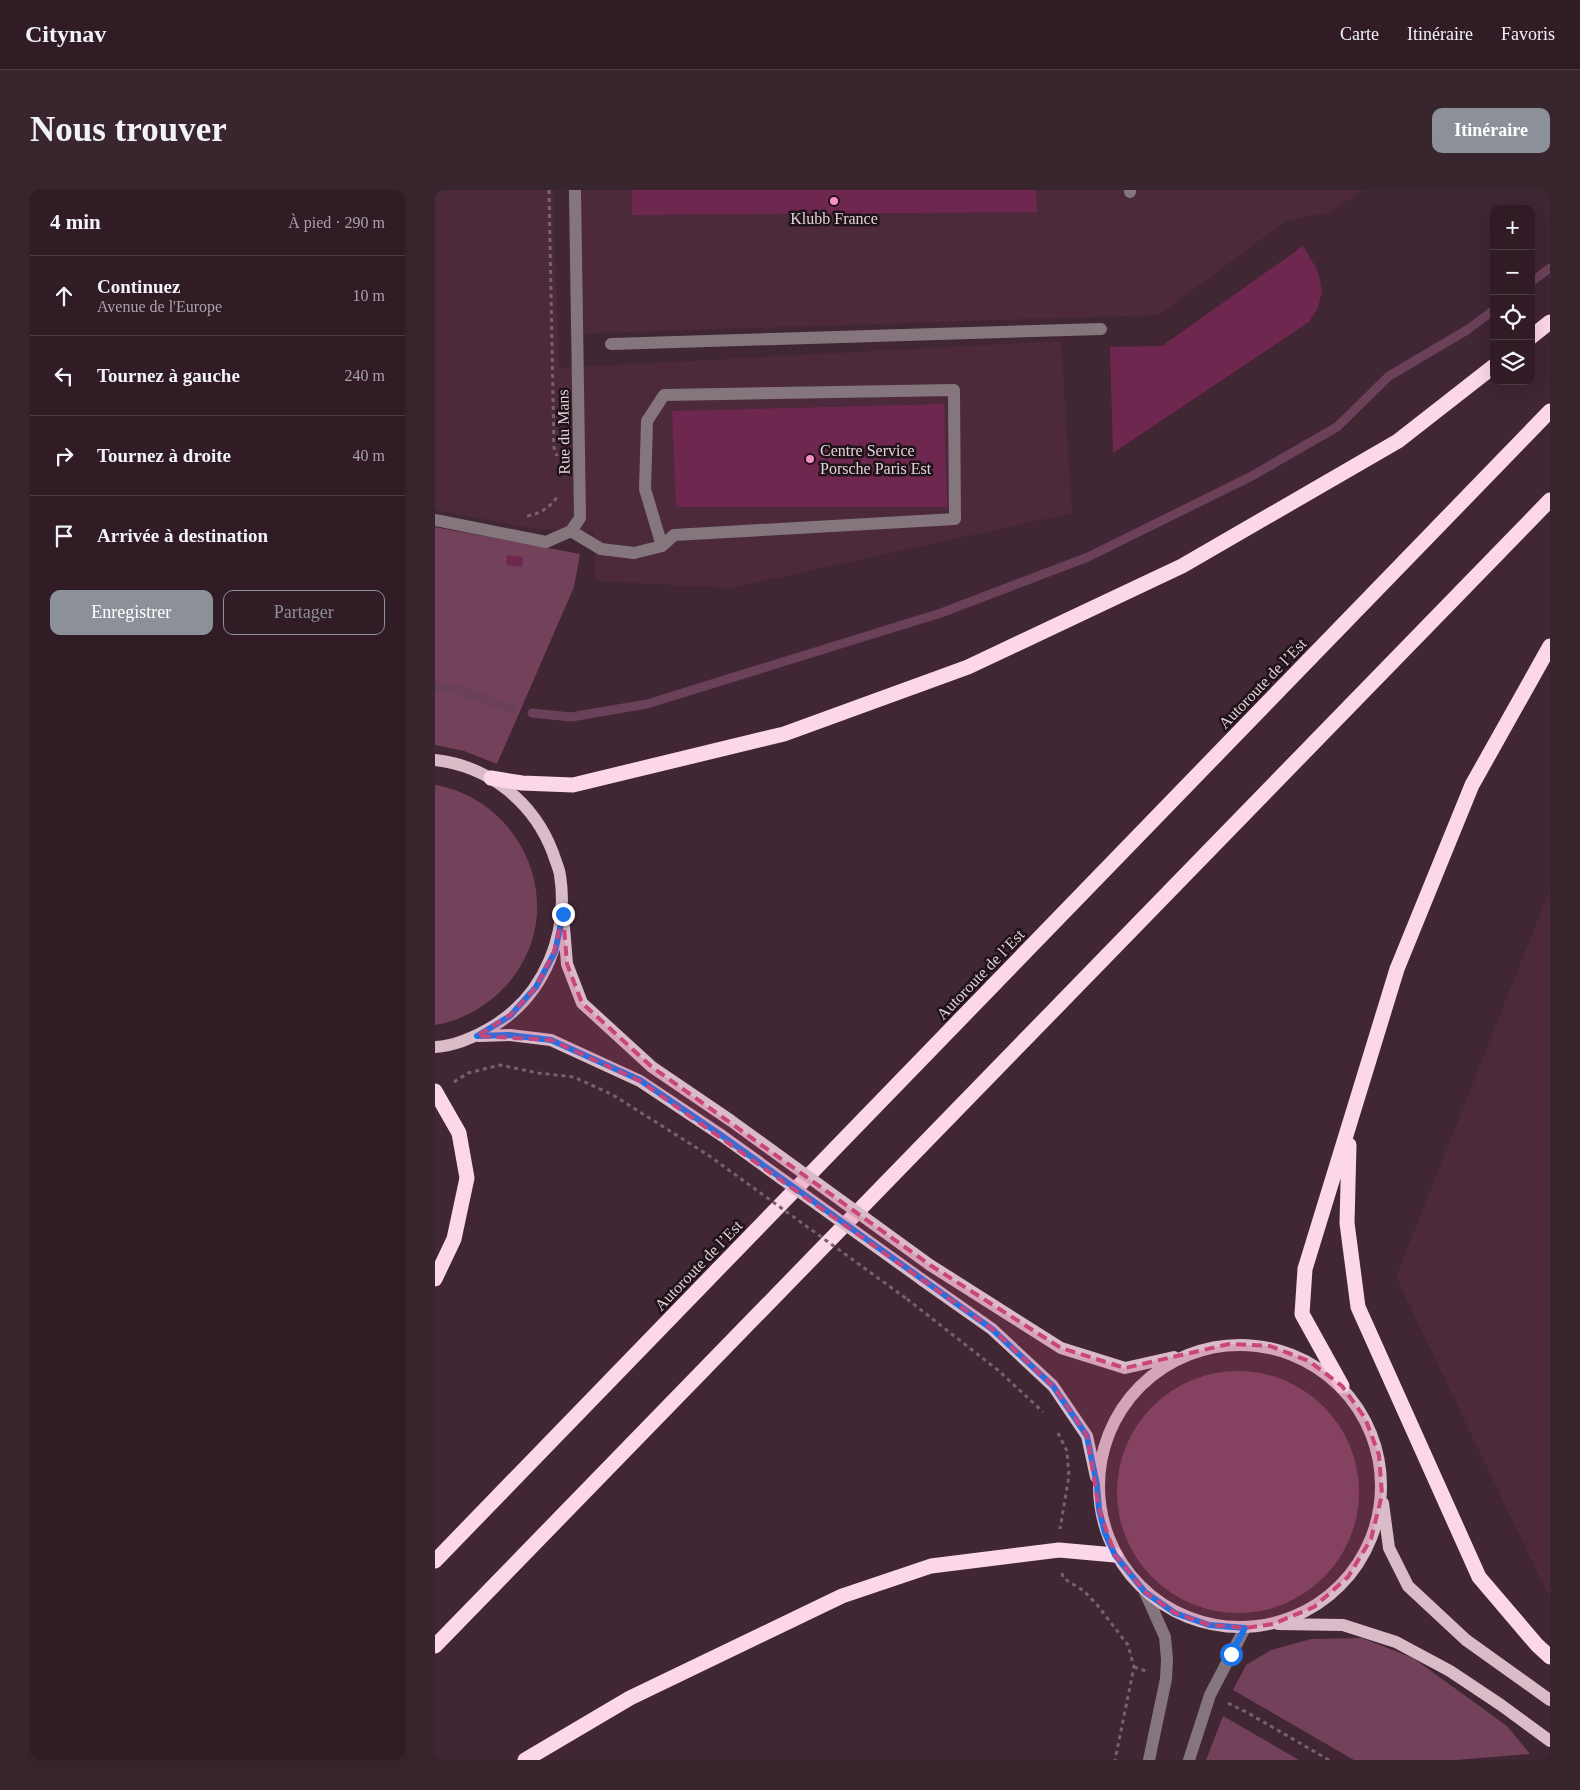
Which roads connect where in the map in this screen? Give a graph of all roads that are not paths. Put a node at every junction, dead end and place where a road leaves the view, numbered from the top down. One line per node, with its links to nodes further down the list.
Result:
1 (575, 190): 10 (street, Rue du Mans)
2 (1550, 322): 4 (highway)
3 (1101, 329): 5 (street)
4 (1535, 334)
5 (611, 344)
6 (1490, 369): 14 (highway)
7 (1550, 411): 26 (highway, Autoroute de l’Est)
8 (1550, 500): 30 (highway)
9 (435, 520): 10 (street)
10 (571, 531): 11 (street)
11 (662, 546): 11 (street)
12 (1550, 646): 19 (highway)
13 (435, 760): 14 (main road)
14 (491, 778): 15 (main road)
15 (563, 914): 16 (main road); 21 (main road, bridge)
16 (477, 1036): 17 (main road); 23 (main road, bridge)
17 (435, 1047)
18 (437, 1093): 20 (highway)
19 (1349, 1126): 22 (highway); 31 (highway)
20 (435, 1280)
21 (1188, 1353): 22 (main road); 23 (main road)
22 (1342, 1386): 24 (main road)
23 (1097, 1485): 25 (main road)
24 (1382, 1495): 28 (main road); 32 (main road)
25 (1115, 1555): 27 (main road); 34 (highway)
26 (435, 1561)
27 (1145, 1592): 29 (main road); 35 (street)
28 (1273, 1624): 29 (main road); 33 (main road)
29 (1245, 1628): 36 (street)
30 (435, 1646)
31 (1550, 1657)
32 (1550, 1700)
33 (1548, 1742)
34 (525, 1760)
35 (1149, 1760)
36 (1189, 1760)

